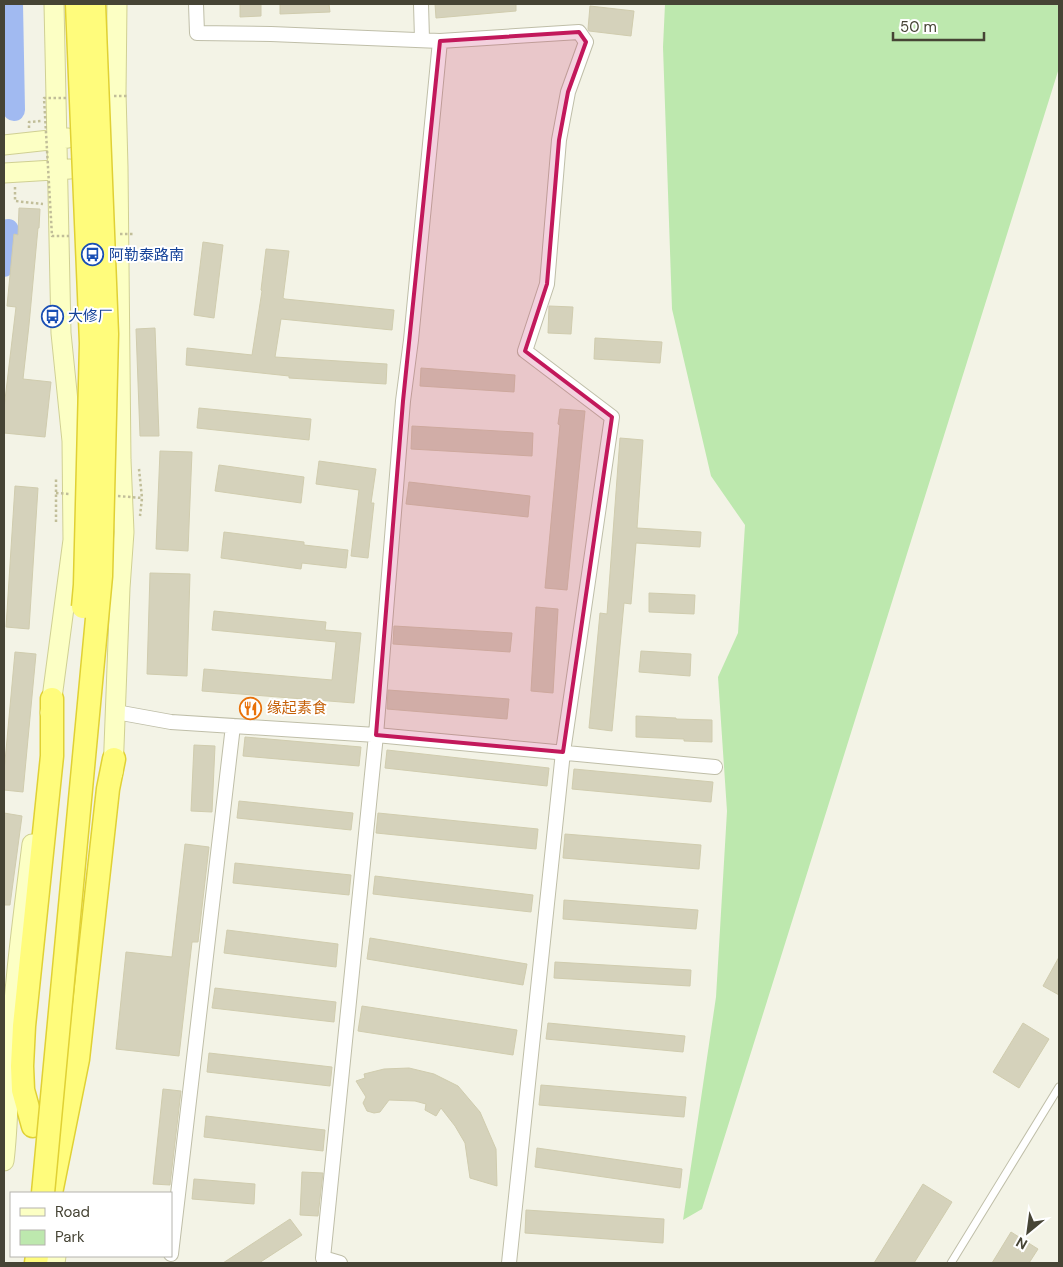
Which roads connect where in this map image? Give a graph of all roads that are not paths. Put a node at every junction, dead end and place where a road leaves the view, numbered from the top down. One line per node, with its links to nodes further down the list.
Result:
1 (54, 4): 10 (main road)
2 (77, 4): 23 (highway, bridge)
3 (94, 4): 26 (highway, bridge)
4 (117, 4): 9 (main road)
5 (196, 4): 7 (street)
6 (421, 4): 7 (street)
7 (422, 40): 8 (street)
8 (440, 41): 18 (street); 19 (street)
9 (117, 135): 10 (main road); 12 (main road)
10 (57, 139): 11 (main road); 13 (main road)
11 (4, 145)
12 (118, 167): 13 (main road); 16 (main road)
13 (59, 169): 14 (main road); 15 (main road)
14 (4, 173)
15 (52, 699): 23 (highway); 24 (main road)
16 (116, 712): 17 (street); 20 (main road)
17 (232, 726): 18 (street); 29 (street)
18 (376, 735): 19 (street); 30 (street)
19 (563, 752): 21 (street); 32 (street)
20 (114, 758): 27 (highway); 28 (main road)
21 (715, 767)
22 (1059, 1087): 33 (lane)
23 (34, 1126): 25 (highway)
24 (4, 1162)
25 (27, 1192)
26 (43, 1192)
27 (51, 1192)
28 (62, 1192)
29 (172, 1246)
30 (319, 1260): 31 (street)
31 (340, 1263)
32 (509, 1263)
33 (950, 1263)

